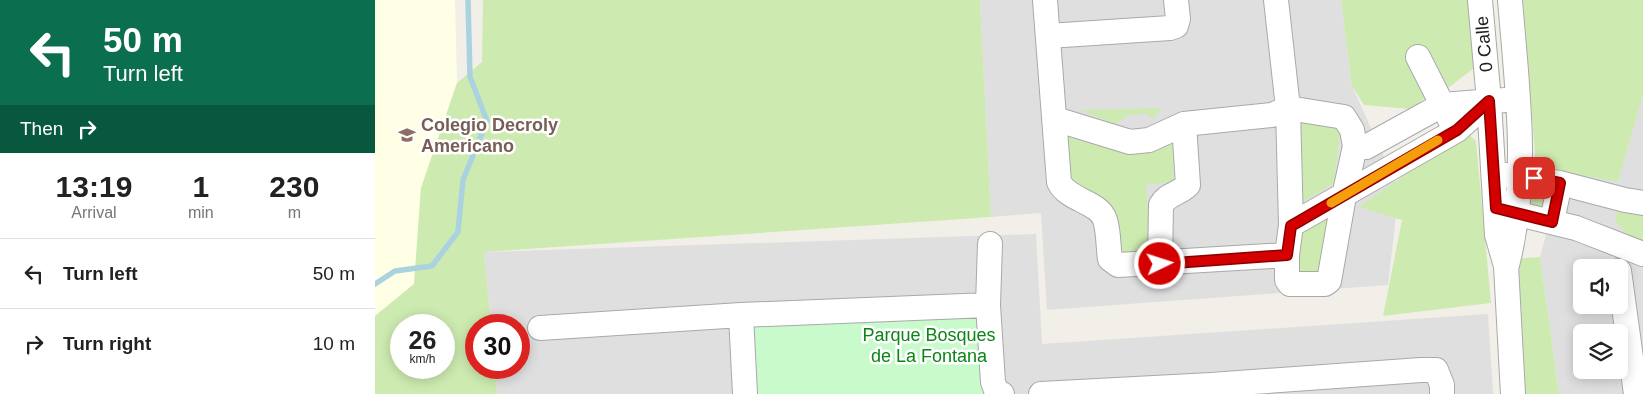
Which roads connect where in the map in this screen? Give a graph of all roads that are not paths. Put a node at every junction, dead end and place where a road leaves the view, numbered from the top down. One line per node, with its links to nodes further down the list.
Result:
1 (1045, 0): 6 (street)
2 (1176, 0): 6 (street)
3 (1276, 0): 11 (street)
4 (1480, 0): 9 (street, 0 Calle)
5 (1510, 0): 8 (street, 0 Calle)
6 (1048, 36): 12 (street)
7 (1418, 57): 10 (street)
8 (1518, 99): 9 (street); 19 (street, 0 Calle)
9 (1489, 101): 10 (street); 15 (street); 18 (street, 0 Calle)
10 (1442, 105): 14 (street); 15 (street)
11 (1288, 108): 13 (street); 16 (street); 25 (street)
12 (1055, 119): 13 (street); 31 (street)
13 (1184, 124): 31 (street)
14 (1405, 126): 16 (street); 17 (street)
15 (1457, 130): 17 (street)
16 (1355, 146): 21 (street)
17 (1421, 150): 21 (street)
18 (1493, 174): 19 (street); 23 (street, 0 Calle)
19 (1520, 176): 20 (street); 23 (street, 0 Calle)
20 (1560, 183): 22 (street); 24 (street)
21 (1344, 196): 25 (street); 29 (street)
22 (1643, 203)
23 (1506, 210): 24 (street); 43 (street, 0 Calle)
24 (1552, 222): 26 (street)
25 (1291, 226): 29 (street)
26 (1615, 243): 28 (street); 30 (street)
27 (989, 244): 32 (street)
28 (1643, 254)
29 (1287, 255): 31 (street)
30 (1617, 259)
31 (1160, 264)
32 (988, 305): 34 (street); 40 (street)
33 (1628, 314): 36 (street)
34 (741, 315): 35 (street); 39 (street)
35 (540, 328)
36 (1638, 366): 44 (street)
37 (1327, 386): 38 (street); 42 (street)
38 (1211, 390): 41 (street)
39 (745, 394)
40 (1001, 394)
41 (1041, 394)
42 (1442, 394)
43 (1513, 394)
44 (1636, 394)

